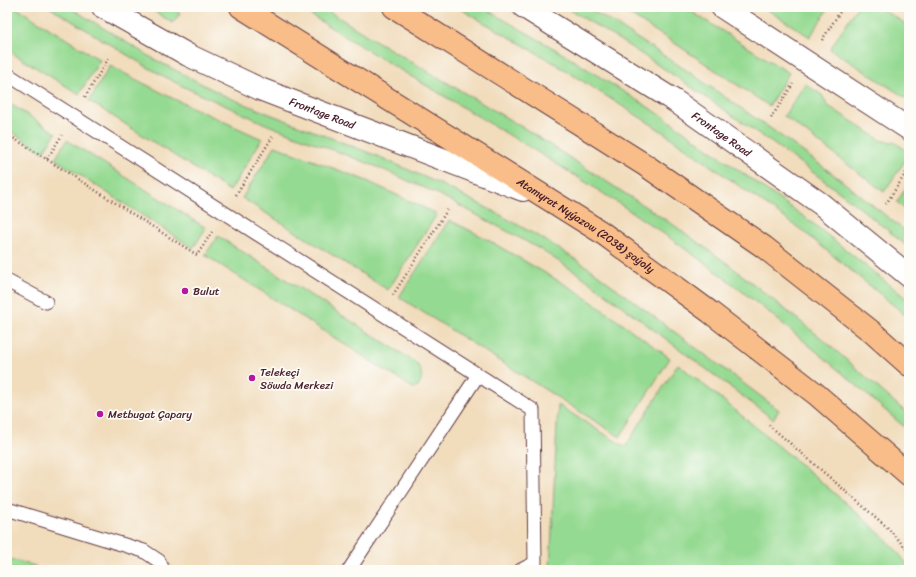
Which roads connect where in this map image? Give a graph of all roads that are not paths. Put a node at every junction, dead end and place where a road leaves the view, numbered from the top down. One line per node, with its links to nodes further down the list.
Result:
1 (103, 7): 8 (street, Frontage Road)
2 (241, 7): 8 (main road, Atamyrat Nyýazow (2038) şaýoly)
3 (394, 7): 12 (main road)
4 (524, 7): 9 (street, Frontage Road)
5 (722, 7): 7 (street)
6 (7, 74): 13 (lane)
7 (909, 129)
8 (550, 200): 14 (main road, Atamyrat Nyýazow (2038) şaýoly)
9 (909, 276)
10 (7, 281): 11 (lane)
11 (46, 302)
12 (909, 365)
13 (478, 375): 17 (lane); 18 (lane)
14 (909, 475)
15 (7, 508): 16 (lane)
16 (163, 570)
17 (348, 570)
18 (521, 570)

